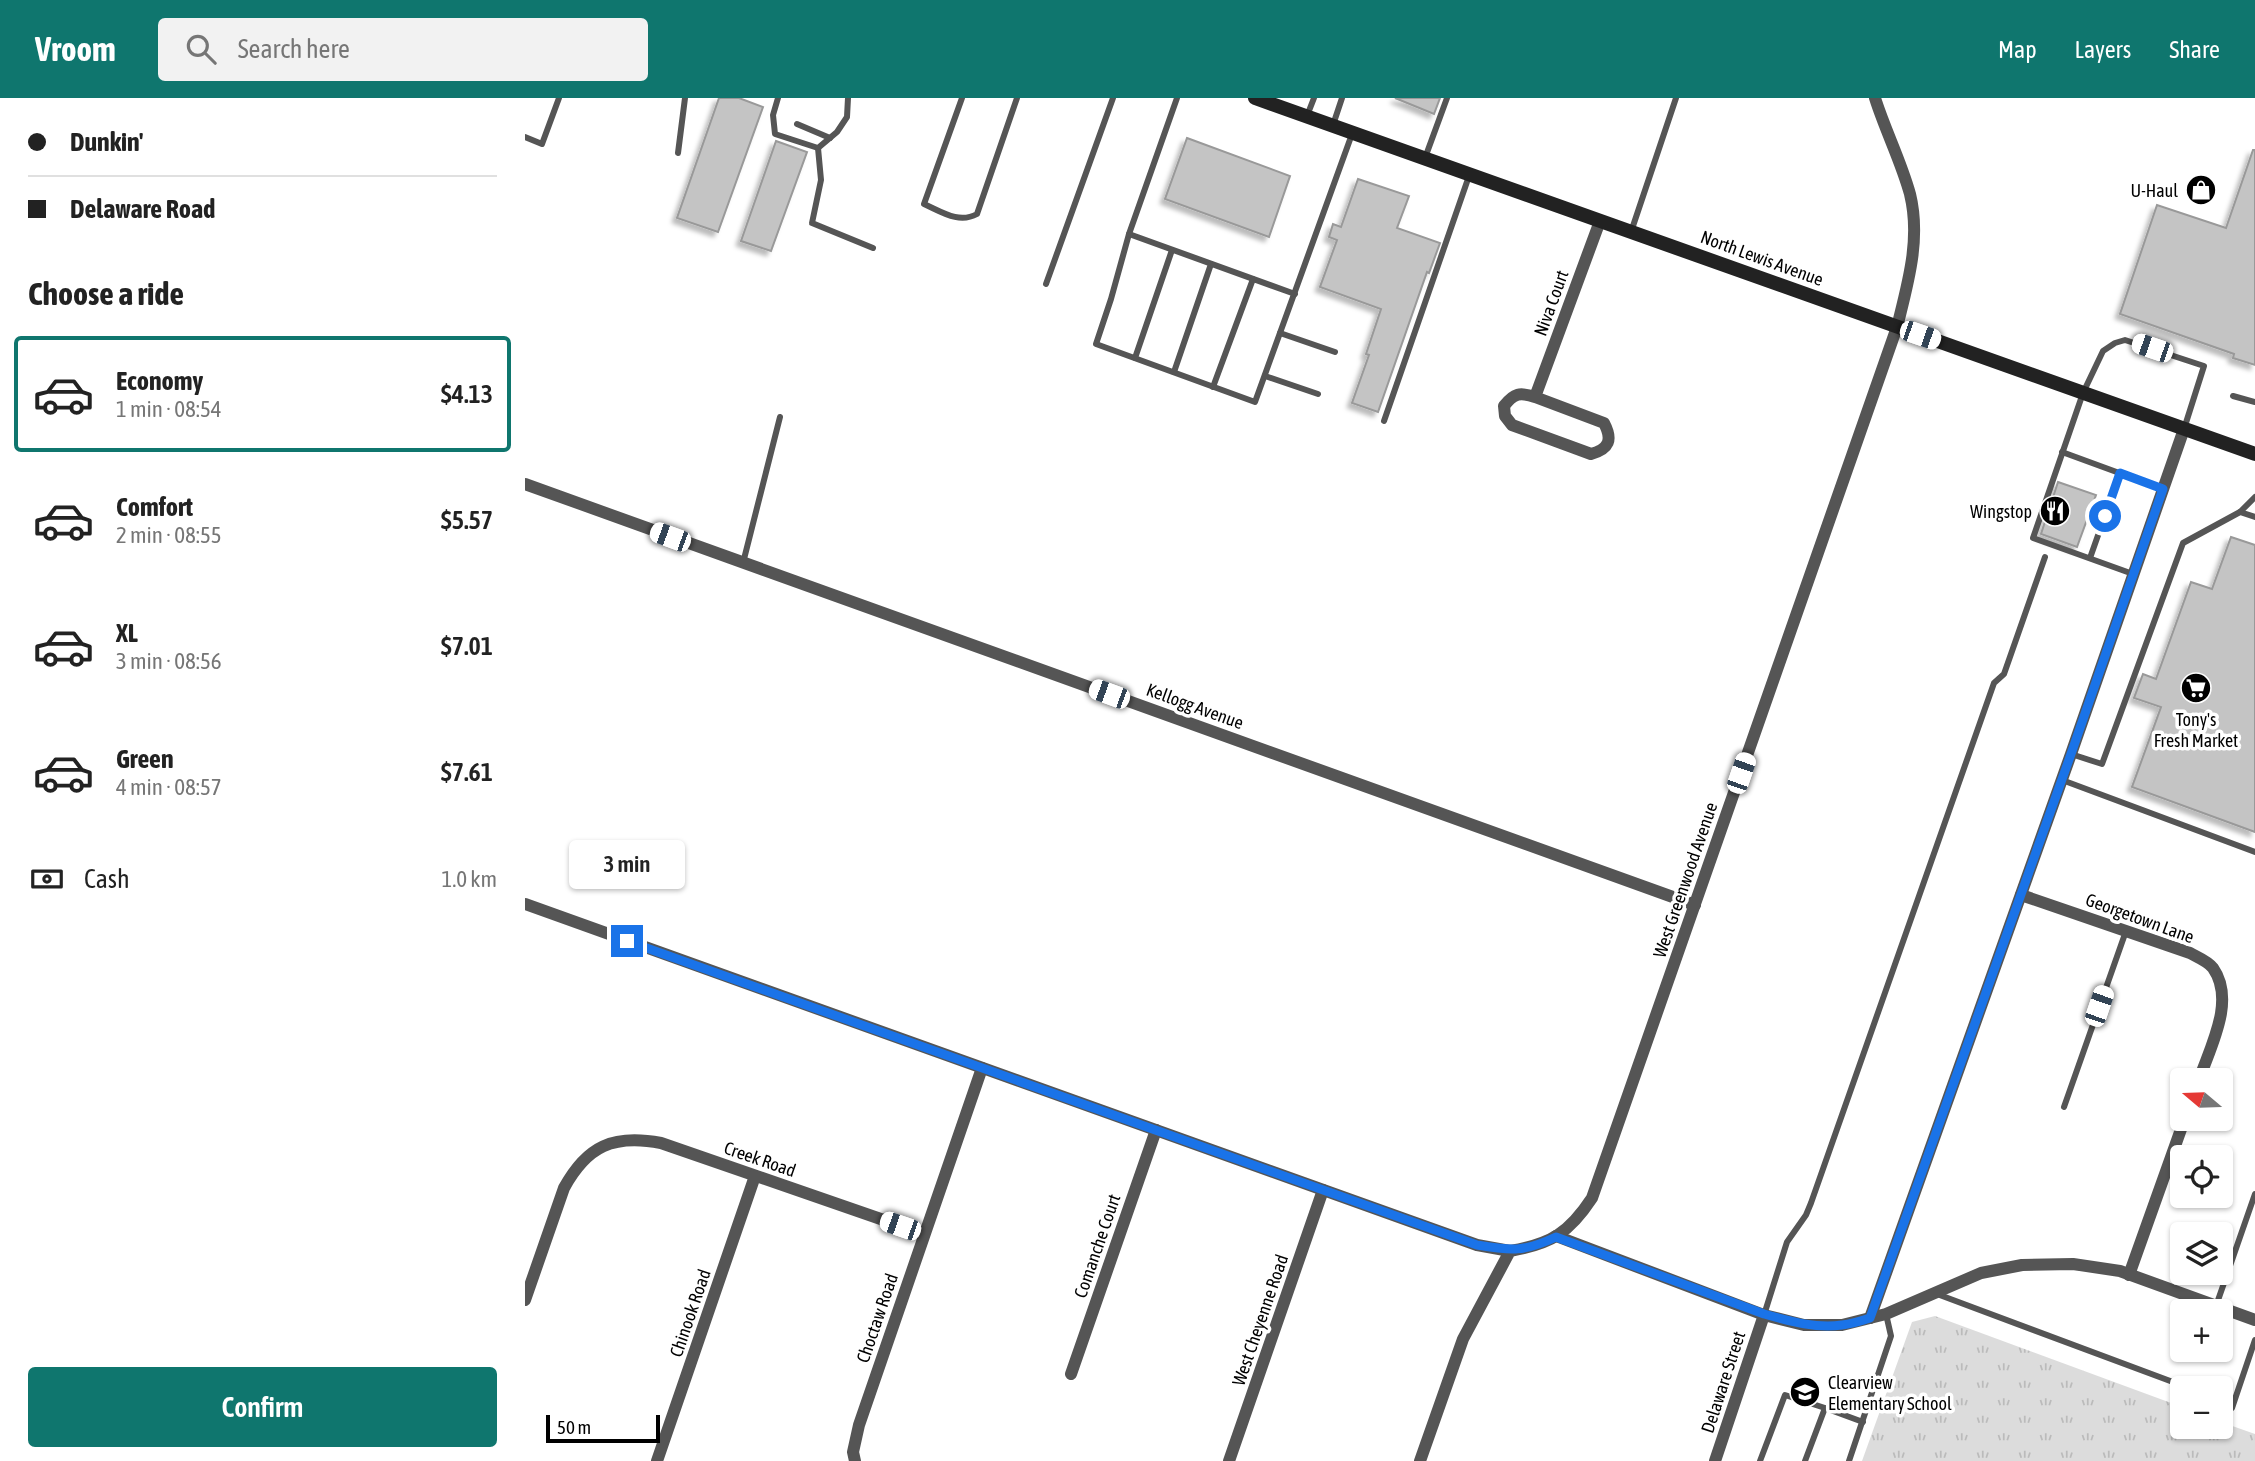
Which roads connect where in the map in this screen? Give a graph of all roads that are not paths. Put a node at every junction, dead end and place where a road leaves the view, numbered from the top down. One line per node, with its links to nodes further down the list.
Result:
1 (559, 98): 19 (lane)
2 (685, 98): 22 (lane)
3 (778, 98): 21 (lane)
4 (848, 98): 20 (lane)
5 (962, 98): 6 (lane)
6 (1017, 98)
7 (1113, 98): 32 (lane)
8 (1177, 98): 27 (lane)
9 (1255, 98): 15 (main road, North Lewis Avenue)
10 (1314, 98): 15 (lane)
11 (1342, 98): 17 (lane)
12 (1447, 98): 23 (lane)
13 (1676, 98): 26 (lane)
14 (1875, 98): 34 (street, West Greenwood Avenue)
15 (1307, 116): 17 (main road, North Lewis Avenue)
16 (797, 124): 20 (lane)
17 (1333, 125): 18 (main road, North Lewis Avenue)
18 (1353, 132): 23 (main road, North Lewis Avenue); 33 (lane)
19 (525, 137)
20 (830, 138): 21 (lane)
21 (818, 148): 28 (lane)
22 (678, 153)
23 (1425, 158): 24 (main road, North Lewis Avenue)
24 (1469, 174): 25 (main road, North Lewis Avenue); 47 (lane)
25 (1600, 220): 26 (main road, North Lewis Avenue); 44 (street, Niva Court)
26 (1631, 232): 34 (main road, North Lewis Avenue)
27 (1129, 234): 29 (lane); 37 (lane)
28 (873, 248)
29 (1172, 250): 30 (lane); 37 (lane)
30 (1211, 264): 31 (lane); 38 (lane)
31 (1253, 279): 33 (lane); 40 (lane)
32 (1046, 284)
33 (1295, 294): 35 (lane)
34 (1897, 327): 41 (main road, North Lewis Avenue); 66 (street, West Greenwood Avenue)
35 (1280, 333): 36 (lane); 39 (lane)
36 (1335, 352)
37 (1135, 358): 38 (lane)
38 (1174, 372): 40 (lane)
39 (1265, 376): 40 (lane); 42 (lane)
40 (1213, 387)
41 (2083, 393): 48 (main road, North Lewis Avenue); 48 (lane); 49 (lane)
42 (1318, 394)
43 (2233, 396): 45 (lane)
44 (1535, 397): 44 (street)
45 (2255, 402)
46 (780, 417): 59 (lane)
47 (1384, 421)
48 (2184, 429): 50 (main road, North Lewis Avenue); 53 (street)
49 (2062, 452): 51 (lane); 58 (lane)
50 (2255, 454)
51 (2120, 473): 53 (lane); 58 (lane)
52 (525, 484): 59 (street, Kellogg Avenue)
53 (2163, 489): 60 (street)
54 (2255, 498): 55 (lane)
55 (2241, 512): 56 (lane); 61 (lane)
56 (2255, 517)
57 (2045, 557): 85 (lane)
58 (2090, 558): 60 (lane)
59 (743, 563): 66 (street, Kellogg Avenue)
60 (2133, 574): 61 (street)
61 (2071, 754): 62 (street)
62 (2061, 780): 63 (lane); 64 (street)
63 (2255, 852)
64 (2021, 895): 67 (street, Georgetown Lane); 87 (street)
65 (525, 904): 68 (street)
66 (1695, 905): 77 (street, West Greenwood Avenue)
67 (2126, 931): 69 (street, Georgetown Lane); 70 (lane)
68 (982, 1068): 71 (street); 76 (street, Choctaw Road)
69 (2203, 1068)
70 (2064, 1107)
71 (1156, 1130): 74 (street); 90 (street, Comanche Court)
72 (2180, 1131): 79 (street)
73 (755, 1176): 76 (street, Creek Road); 83 (street, Creek Road); 95 (street, Chinook Road)
74 (1323, 1189): 78 (street); 97 (street, West Cheyenne Road)
75 (2255, 1194): 82 (lane)
76 (924, 1234): 96 (street, Choctaw Road)
77 (1556, 1237): 78 (street, West Greenwood Avenue); 85 (street)
78 (1510, 1251): 98 (street)
79 (2129, 1275): 80 (street); 81 (street)
80 (1937, 1294): 86 (street); 91 (lane)
81 (2196, 1299)
82 (2218, 1299)
83 (525, 1300)
84 (2233, 1312): 88 (street)
85 (1764, 1314): 87 (street); 99 (street, Delaware Street)
86 (1887, 1314): 87 (street); 94 (lane)
87 (1870, 1318)
88 (2255, 1320)
89 (2255, 1340): 92 (lane)
90 (1070, 1374)
91 (2170, 1381)
92 (2233, 1405)
93 (1825, 1408): 94 (lane); 100 (lane); 101 (lane)
94 (1863, 1422): 102 (lane)
95 (657, 1461)
96 (855, 1461)
97 (1229, 1461)
98 (1420, 1461)
99 (1715, 1461)
100 (1759, 1461)
101 (1805, 1461)
102 (1849, 1461)

